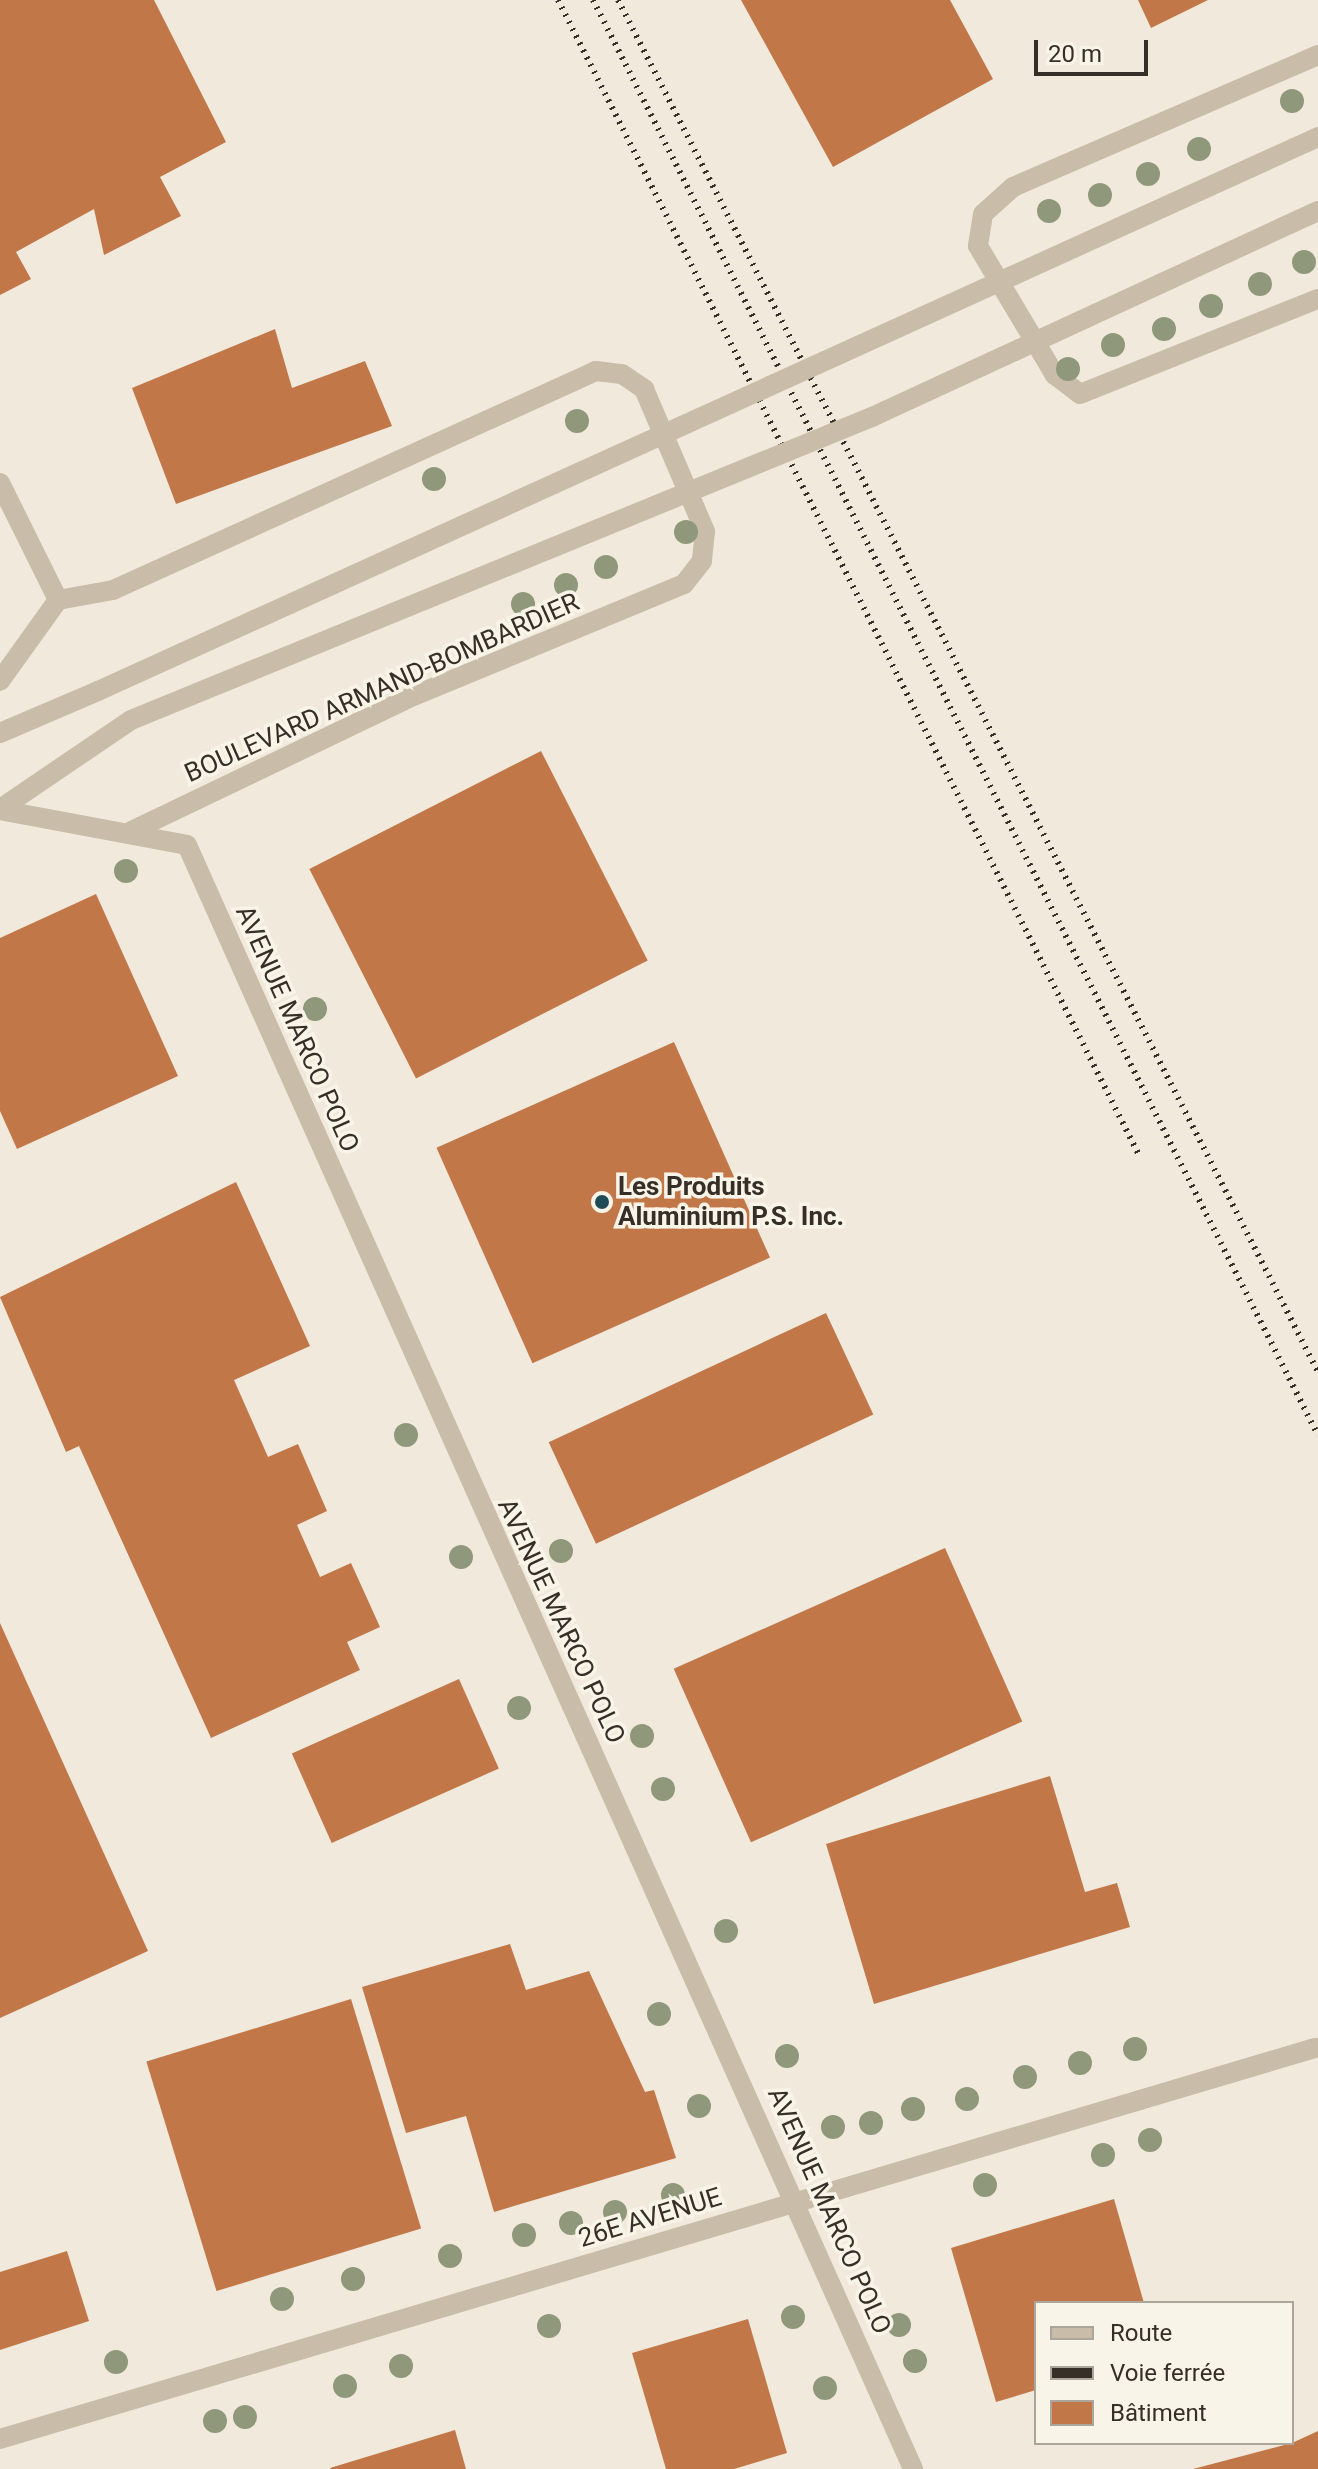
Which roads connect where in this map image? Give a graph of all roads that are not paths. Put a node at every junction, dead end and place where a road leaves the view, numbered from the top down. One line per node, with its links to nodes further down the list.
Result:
1 (1318, 55): 4 (street)
2 (1318, 137): 8 (street, bridge)
3 (1318, 211): 9 (street, bridge)
4 (1318, 299)
5 (0, 483): 6 (street)
6 (58, 600): 7 (street); 10 (street, BOULEVARD ARMAND-BOMBARDIER)
7 (0, 681)
8 (0, 733)
9 (0, 810): 10 (street)
10 (131, 831): 12 (street, AVENUE MARCO POLO)
11 (1315, 2048): 12 (street, 26E AVENUE)
12 (799, 2201): 13 (street, 26E AVENUE); 14 (street, AVENUE MARCO POLO)
13 (0, 2439)
14 (913, 2469)

